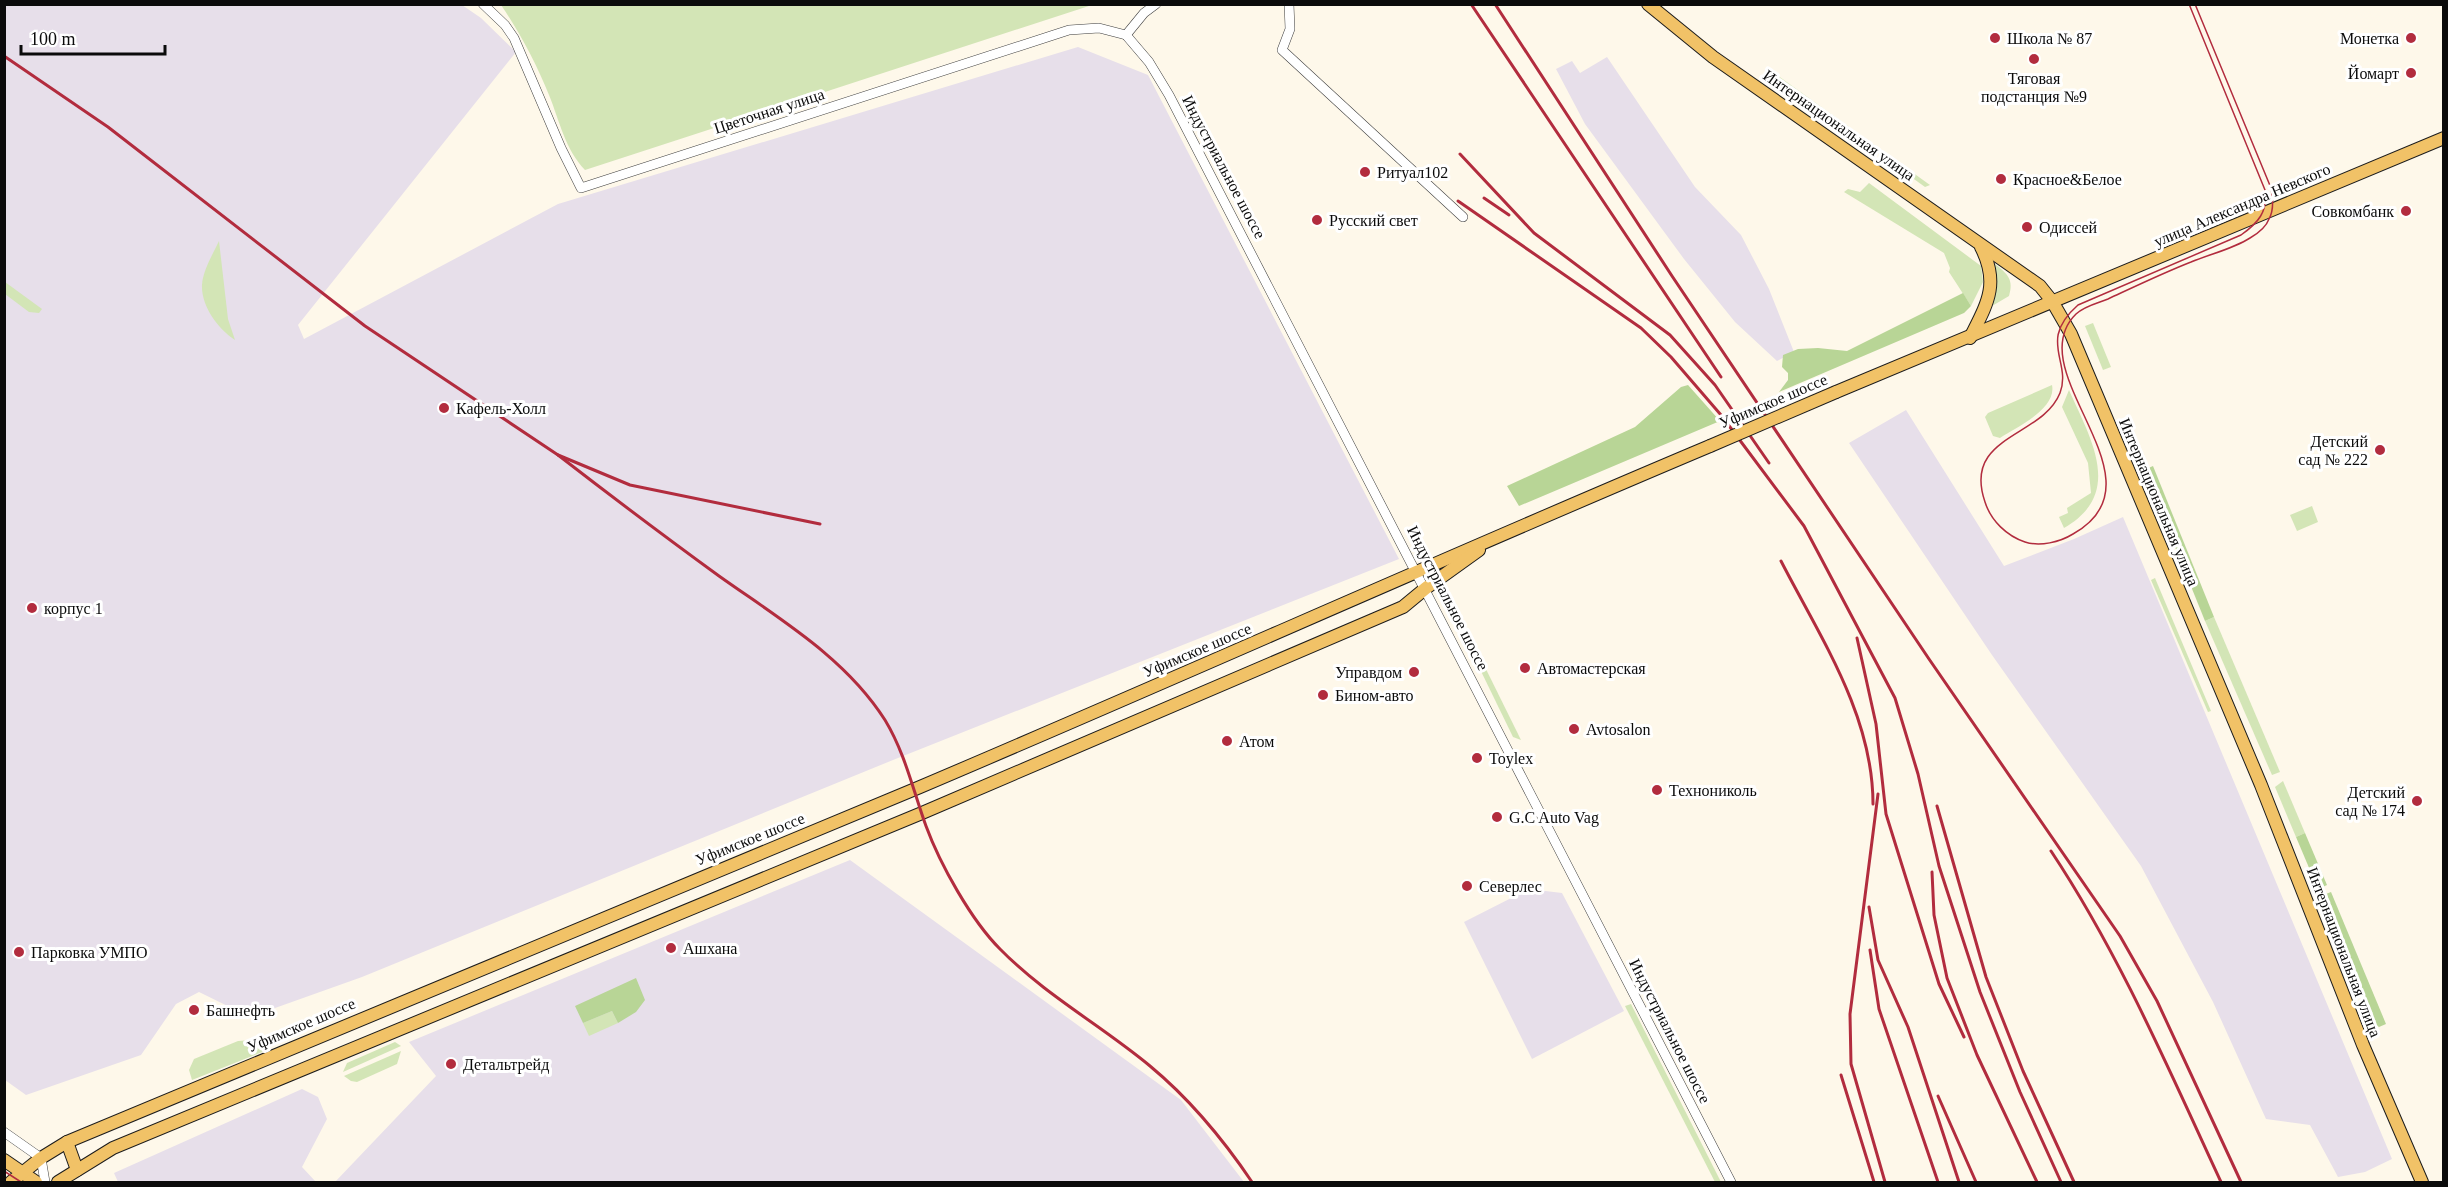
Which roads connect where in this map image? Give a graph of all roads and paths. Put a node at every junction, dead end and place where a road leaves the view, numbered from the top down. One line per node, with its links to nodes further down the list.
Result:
1 (483, 4): 5 (street, Цветочная улица)
2 (1156, 4): 5 (street)
3 (1288, 4): 7 (street)
4 (1648, 4): 8 (main road, Интернациональная улица)
5 (1126, 35): 12 (street, Индустриальное шоссе)
6 (2444, 138): 9 (main road, улица Александра Невского)
7 (1463, 217)
8 (1980, 245): 9 (main road, Интернациональная улица); 10 (main road)
9 (2052, 301): 10 (main road, Уфимское шоссе); 25 (main road, Интернациональная улица)
10 (1970, 338): 11 (main road, Уфимское шоссе, bridge)
11 (1506, 532): 12 (main road, Уфимское шоссе); 13 (main road, Уфимское шоссе)
12 (1418, 573): 13 (street, Индустриальное шоссе); 15 (main road, Уфимское шоссе)
13 (1426, 588): 18 (main road, Уфимское шоссе); 24 (street, Индустриальное шоссе)
14 (4, 1132): 16 (street)
15 (67, 1142): 16 (main road, Уфимское шоссе); 18 (main road)
16 (41, 1158): 19 (main road, Уфимское шоссе); 22 (street)
17 (4, 1160): 19 (main road)
18 (77, 1170): 23 (main road, Уфимское шоссе)
19 (21, 1172): 20 (main road, Уфимское шоссе); 21 (main road)
20 (11, 1182)
21 (36, 1182)
22 (45, 1182)
23 (58, 1182)
24 (1731, 1182)
25 (2422, 1182)

